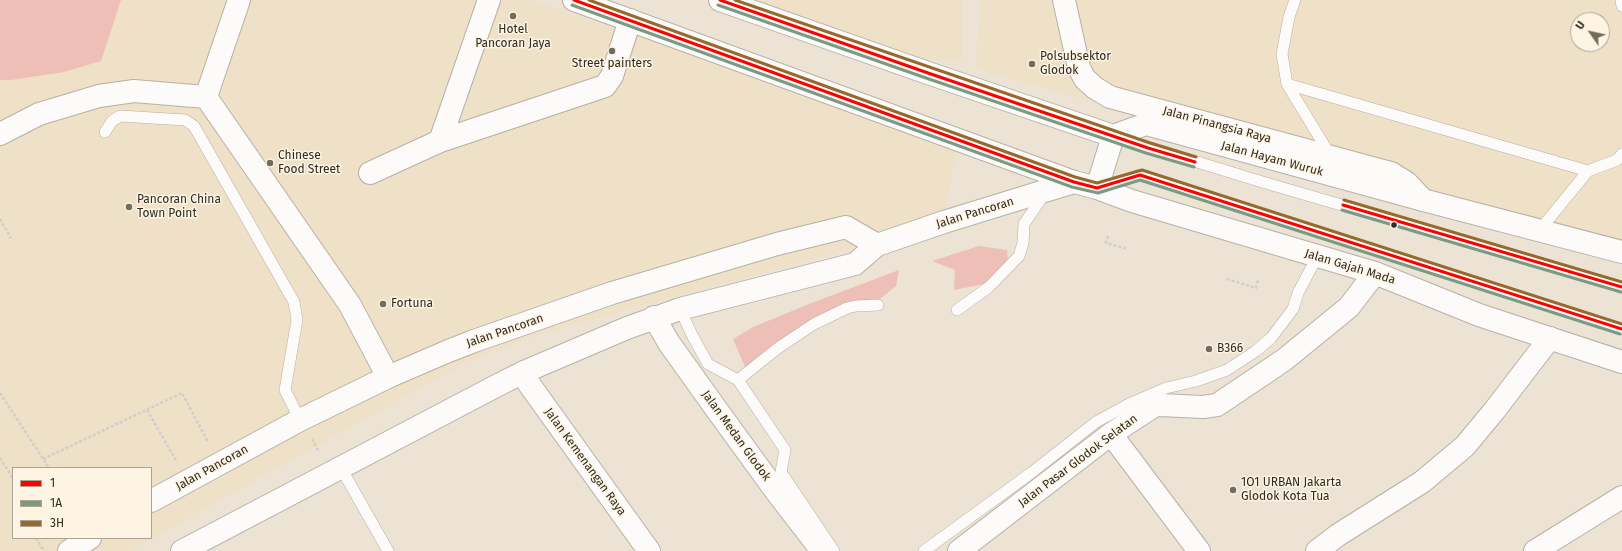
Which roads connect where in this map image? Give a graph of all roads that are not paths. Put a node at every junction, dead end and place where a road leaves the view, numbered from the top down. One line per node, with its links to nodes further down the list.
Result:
1 (239, 0): 11 (main road)
2 (489, 0): 15 (main road)
3 (574, 0): 9 (main road, Jalan Gajah Mada)
4 (720, 0): 14 (main road)
5 (1064, 0): 17 (main road, Jalan Pinangsia Raya)
6 (1295, 0): 10 (lane)
7 (1621, 0): 8 (lane)
8 (1622, 6)
9 (630, 20): 15 (main road); 20 (main road, Jalan Gajah Mada)
10 (1287, 84): 17 (lane); 18 (lane)
11 (206, 97): 12 (main road); 38 (main road)
12 (0, 131)
13 (105, 132): 40 (lane)
14 (1113, 136): 21 (main road); 23 (main road, Jalan Hayam Wuruk); 29 (lane)
15 (440, 141): 19 (main road)
16 (1622, 154): 18 (lane)
17 (1331, 157): 23 (main road, Jalan Pinangsia Raya)
18 (1588, 171): 24 (lane)
19 (370, 173)
20 (1074, 182): 21 (main road, Jalan Gajah Mada); 22 (main road, Jalan Pancoran)
21 (1097, 188): 27 (main road, Jalan Gajah Mada); 34 (lane)
22 (1046, 191): 25 (main road, Jalan Pancoran); 32 (lane)
23 (1423, 200): 24 (main road, Jalan Hayam Wuruk)
24 (1539, 231): 26 (main road, Jalan Hayam Wuruk)
25 (877, 246): 31 (main road, Jalan Pancoran); 38 (main road, Jalan Pancoran)
26 (1622, 252)
27 (1317, 257): 28 (main road, Jalan Gajah Mada); 52 (lane)
28 (1375, 273): 35 (main road, Jalan Gajah Mada); 41 (main road, Jalan Pasar Glodok Selatan)
29 (1622, 287)
30 (878, 305): 39 (lane)
31 (680, 308): 33 (main road, Jalan Pancoran); 39 (lane)
32 (957, 310)
33 (654, 317): 37 (main road, Jalan Pancoran); 50 (main road, Jalan Medan Glodok)
34 (1622, 329)
35 (1550, 338): 36 (main road, Jalan Gajah Mada); 55 (main road)
36 (1622, 362)
37 (524, 372): 42 (main road, Jalan Pancoran); 49 (main road, Jalan Kemenangan Raya)
38 (388, 377): 40 (main road, Jalan Pancoran)
39 (738, 380): 51 (lane)
40 (300, 420): 44 (main road, Jalan Pancoran)
41 (1111, 434): 53 (main road, Jalan Pasar Glodok Selatan); 54 (main road)
42 (341, 468): 47 (main road, Jalan Pancoran); 48 (lane)
43 (1622, 497): 56 (main road)
44 (152, 500)
45 (88, 539): 46 (main road)
46 (69, 551)
47 (182, 551)
48 (388, 551)
49 (649, 551)
50 (822, 551)
51 (834, 551)
52 (924, 551)
53 (959, 551)
54 (1199, 551)
55 (1317, 551)
56 (1535, 551)

